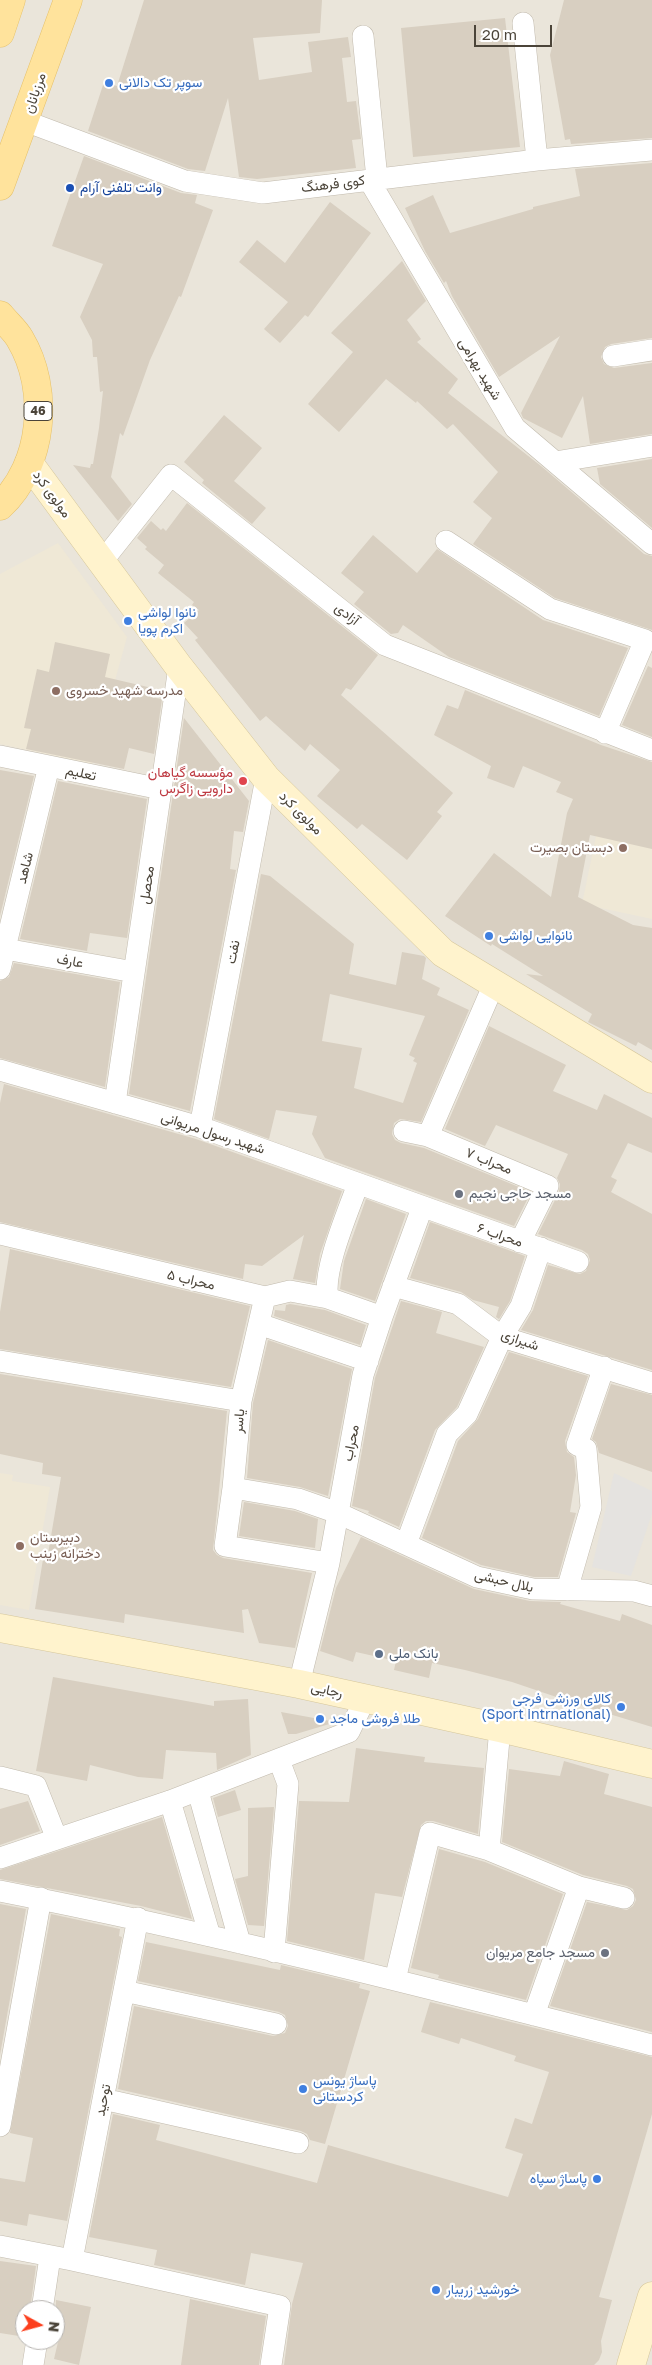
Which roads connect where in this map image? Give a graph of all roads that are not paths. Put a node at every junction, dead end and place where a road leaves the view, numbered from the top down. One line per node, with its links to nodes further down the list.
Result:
1 (11, 0): 4 (main road)
2 (68, 0): 6 (main road, مرزبانان)
3 (522, 23): 8 (street)
4 (0, 33)
5 (363, 36): 9 (street)
6 (25, 121): 9 (street, کوی فرهنگ); 10 (main road, مرزبانان)
7 (652, 150): 8 (street, کوی فرهنگ)
8 (537, 160): 9 (street, کوی فرهنگ)
9 (373, 180): 15 (street, شهید بهرامی)
10 (0, 186)
11 (0, 315): 16 (main road, 46)
12 (652, 350): 13 (street)
13 (612, 356)
14 (652, 446): 15 (street)
15 (556, 462): 19 (street, شهید بهرامی)
16 (29, 463): 17 (main road, 46); 20 (main road, مولوی کرد)
17 (0, 506)
18 (446, 541): 22 (street)
19 (652, 544)
20 (101, 563): 21 (main road, مولوی کرد); 22 (street, آزادی)
21 (179, 667): 26 (main road, مولوی کرد); 27 (street, محصل)
22 (605, 733): 23 (street, آزادی)
23 (652, 750)
24 (0, 756): 25 (street, تعلیم)
25 (49, 766): 27 (street, تعلیم); 28 (street, شاهد)
26 (266, 778): 30 (main road, مولوی کرد); 34 (street, نفت)
27 (161, 790): 29 (street, محصل)
28 (2, 959): 29 (street, عارف)
29 (134, 972): 33 (street, محصل)
30 (494, 984): 32 (main road, مولوی کرد); 36 (street)
31 (0, 1070): 33 (street, شهید رسول مریوانی)
32 (652, 1079)
33 (115, 1102): 34 (street, شهید رسول مریوانی)
34 (200, 1127): 37 (street, شهید رسول مریوانی)
35 (404, 1131): 36 (street, محراب ۷)
36 (428, 1136): 40 (street, محراب ۷)
37 (358, 1184): 38 (street, شهید رسول مریوانی); 45 (street)
38 (422, 1208): 40 (street, محراب ۶); 43 (street, محراب)
39 (0, 1234): 44 (street, محراب ۵)
40 (520, 1242): 41 (street, محراب ۶)
41 (541, 1248): 42 (street, محراب ۶); 48 (street)
42 (578, 1262)
43 (393, 1286): 46 (street, محراب); 48 (street, شیرازی)
44 (266, 1298): 45 (street, محراب ۵); 47 (street, یاسر)
45 (328, 1298): 46 (street, محراب ۵)
46 (382, 1317): 50 (street, محراب)
47 (259, 1324): 50 (street); 53 (street, یاسر)
48 (502, 1337): 51 (street, شیرازی); 56 (street)
49 (0, 1361): 53 (street)
50 (368, 1361): 55 (street, محراب)
51 (604, 1367): 52 (street, شیرازی); 58 (street)
52 (652, 1383)
53 (241, 1401): 54 (street, یاسر)
54 (234, 1488): 55 (street, بلال حبشی); 57 (street, یاسر)
55 (338, 1513): 56 (street, بلال حبشی); 57 (street, محراب)
56 (406, 1544): 58 (street, بلال حبشی)
57 (329, 1563): 61 (street, محراب)
58 (567, 1590): 59 (street, بلال حبشی)
59 (652, 1596)
60 (0, 1628): 61 (main road, رجایی)
61 (299, 1684): 62 (main road, رجایی)
62 (365, 1699): 63 (main road, رجایی); 64 (street)
63 (500, 1728): 65 (main road, رجایی); 70 (street)
64 (279, 1760): 67 (street); 79 (street)
65 (652, 1764)
66 (0, 1777): 69 (street)
67 (198, 1791): 68 (street); 78 (street)
68 (170, 1801): 69 (street); 77 (street)
69 (57, 1839): 71 (street)
70 (489, 1850): 72 (street); 80 (street)
71 (0, 1858)
72 (579, 1886): 75 (street); 82 (street)
73 (0, 1890): 74 (street)
74 (41, 1898): 76 (street); 85 (street)
75 (624, 1898)
76 (138, 1918): 77 (street); 81 (street, توحید)
77 (210, 1936): 78 (street)
78 (240, 1943): 79 (street)
79 (274, 1952): 80 (street)
80 (394, 1980): 82 (street)
81 (124, 1991): 83 (street); 86 (street, توحید)
82 (534, 2015): 84 (street)
83 (276, 2024)
84 (652, 2045)
85 (4, 2084): 87 (street)
86 (103, 2100): 88 (street); 91 (street, توحید)
87 (0, 2126)
88 (298, 2143)
89 (0, 2246): 90 (street)
90 (50, 2257): 91 (street); 93 (street)
91 (72, 2260): 96 (street)
92 (652, 2296): 97 (main road)
93 (44, 2300)
94 (35, 2350): 95 (street)
95 (33, 2365)
96 (270, 2365)
97 (631, 2365)

